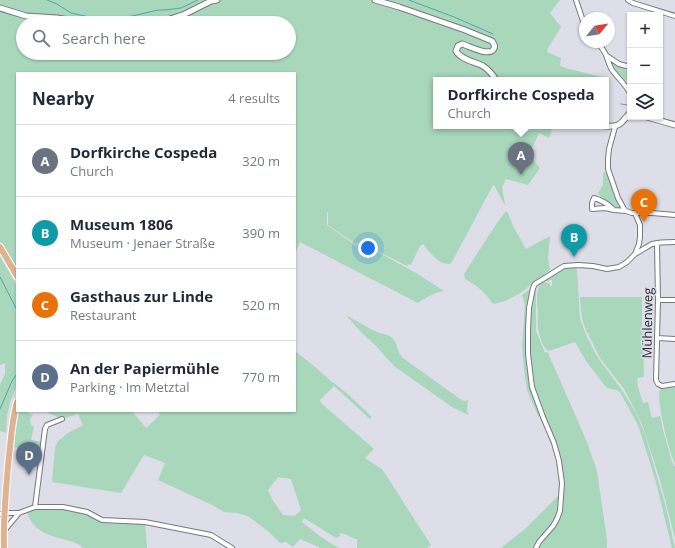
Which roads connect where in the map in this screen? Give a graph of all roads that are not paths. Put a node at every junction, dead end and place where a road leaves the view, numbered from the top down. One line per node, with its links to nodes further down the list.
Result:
1 (217, 0): 8 (street)
2 (374, 0): 13 (street)
3 (576, 0): 6 (street)
4 (628, 0): 9 (street)
5 (0, 8): 7 (street)
6 (580, 12)
7 (26, 16)
8 (180, 16)
9 (675, 16)
10 (602, 48): 11 (street)
11 (607, 56): 12 (street); 14 (street)
12 (627, 66)
13 (494, 77)
14 (627, 88)
15 (627, 116): 19 (street)
16 (658, 120): 17 (street)
17 (675, 125)
18 (609, 126): 19 (street)
19 (615, 127): 21 (street)
20 (614, 210): 20 (street); 21 (street)
21 (626, 211): 22 (street)
22 (635, 213): 23 (street); 26 (street)
23 (675, 215)
24 (675, 242): 25 (street)
25 (657, 243): 27 (street); 31 (street, Mühlenweg)
26 (639, 244): 27 (street); 29 (street)
27 (647, 246): 29 (street)
28 (0, 247): 30 (main road)
29 (635, 254): 44 (street)
30 (16, 274)
31 (658, 300): 32 (street); 33 (street, Mühlenweg)
32 (675, 300)
33 (657, 338): 34 (street); 35 (street, Mühlenweg)
34 (675, 338)
35 (675, 384)
36 (16, 407): 40 (main road)
37 (62, 418): 38 (street)
38 (35, 507): 39 (street); 43 (street)
39 (20, 512): 40 (street); 41 (street)
40 (2, 514): 41 (main road)
41 (3, 532): 42 (main road)
42 (4, 548)
43 (232, 548)
44 (536, 548)

